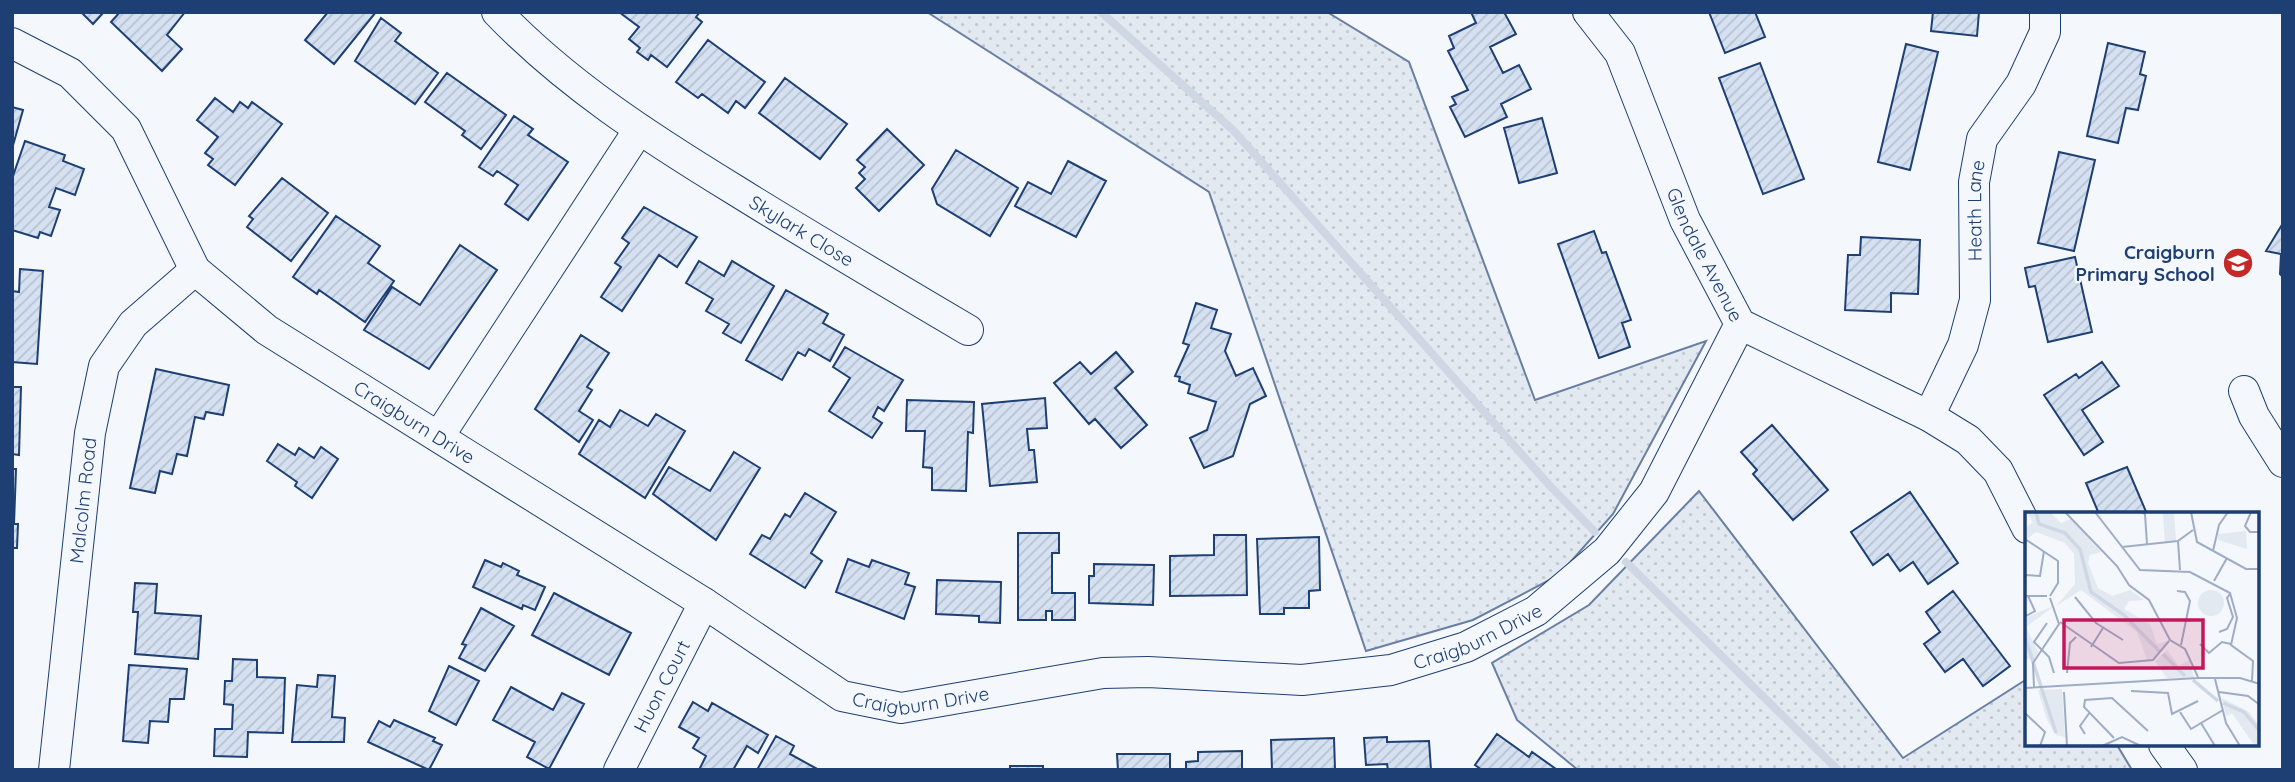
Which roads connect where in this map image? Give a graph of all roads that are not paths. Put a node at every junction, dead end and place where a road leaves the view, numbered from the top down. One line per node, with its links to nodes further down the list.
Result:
1 (497, 12): 5 (street, Skylark Close)
2 (1588, 12): 7 (street, Glendale Avenue)
3 (2045, 12): 10 (street, Heath Lane)
4 (12, 43): 6 (street, Craigburn Drive)
5 (638, 131): 8 (street, Skylark Close); 11 (street)
6 (195, 270): 11 (street, Craigburn Drive); 17 (street, Malcolm Road)
7 (1740, 324): 10 (street, Glendale Avenue); 14 (street, Craigburn Drive)
8 (968, 330)
9 (2244, 391): 12 (street)
10 (1929, 416): 13 (street, Glendale Avenue)
11 (439, 436): 14 (street, Craigburn Drive)
12 (2283, 462)
13 (2025, 524)
14 (704, 603): 19 (street, Huon Court)
15 (2149, 747): 20 (street)
16 (2165, 747): 21 (street)
17 (54, 769): 18 (street)
18 (61, 770)
19 (619, 770)
20 (2155, 770)
21 (2182, 770)

